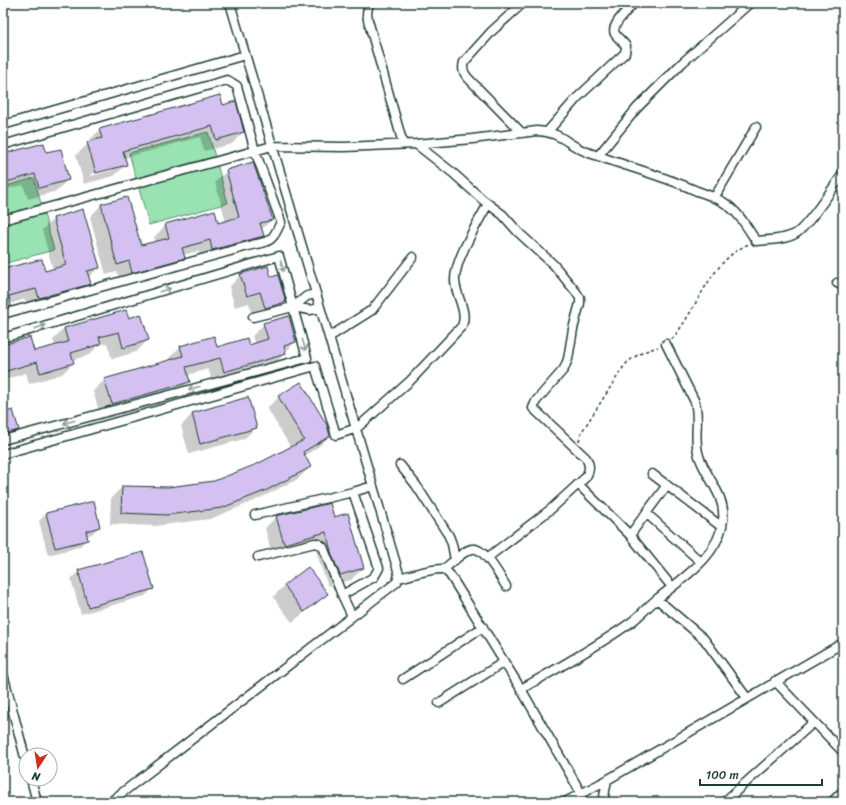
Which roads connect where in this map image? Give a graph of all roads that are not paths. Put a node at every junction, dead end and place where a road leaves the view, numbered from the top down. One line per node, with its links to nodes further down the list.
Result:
1 (230, 3): 6 (street)
2 (368, 3): 11 (street)
3 (523, 3): 10 (street)
4 (634, 3): 9 (street)
5 (750, 3): 16 (street)
6 (246, 55): 7 (street); 14 (street)
7 (3, 125)
8 (756, 126): 18 (street)
9 (548, 131): 10 (street); 16 (street)
10 (522, 133): 12 (street)
11 (403, 144): 12 (street); 14 (street)
12 (416, 144): 19 (street)
13 (3, 145): 15 (street)
14 (272, 146): 15 (street); 22 (street)
15 (255, 151): 20 (street); 25 (street)
16 (598, 156): 18 (street)
17 (843, 174): 18 (street)
18 (714, 198)
19 (488, 204): 30 (street); 35 (street)
20 (3, 220)
21 (413, 257): 27 (street)
22 (316, 294): 23 (street); 24 (street)
23 (293, 308): 24 (street); 26 (street); 28 (street, one-way to 23); 31 (street, one-way to 31)
24 (320, 308): 27 (street)
25 (3, 314)
26 (253, 317)
27 (329, 337): 30 (street)
28 (3, 338)
29 (666, 344): 41 (street)
30 (357, 428): 32 (street); 37 (street)
31 (3, 440)
32 (3, 454)
33 (400, 465): 45 (street)
34 (652, 474): 36 (street)
35 (578, 484): 42 (street); 44 (street)
36 (667, 485): 39 (street); 41 (street)
37 (373, 486): 38 (street); 48 (street)
38 (353, 492): 40 (street); 51 (street)
39 (646, 514): 42 (street); 46 (street)
40 (255, 516)
41 (722, 527): 46 (street)
42 (630, 535): 50 (street)
43 (258, 557): 51 (street)
44 (487, 558): 45 (street); 49 (street)
45 (455, 560): 47 (street)
46 (701, 562): 50 (street)
47 (444, 569): 48 (street); 54 (street)
48 (399, 578): 53 (street)
49 (506, 586)
50 (672, 588): 52 (street)
51 (342, 595): 53 (street)
52 (657, 599): 60 (street); 61 (street)
53 (352, 616): 71 (street)
54 (483, 627): 56 (street); 58 (street)
55 (843, 642): 59 (street)
56 (504, 662): 60 (street); 62 (street)
57 (3, 674): 64 (street)
58 (402, 679)
59 (775, 681): 61 (street); 63 (street)
60 (521, 689): 69 (street)
61 (747, 698): 66 (street)
62 (439, 703)
63 (814, 722): 65 (street); 74 (street)
64 (22, 747)
65 (843, 752)
66 (607, 780): 69 (street); 73 (street)
67 (33, 787): 70 (street)
68 (843, 791): 75 (street)
69 (581, 793): 72 (street)
70 (37, 802)
71 (110, 802)
72 (565, 802)
73 (603, 802)
74 (724, 802)
75 (832, 802)

